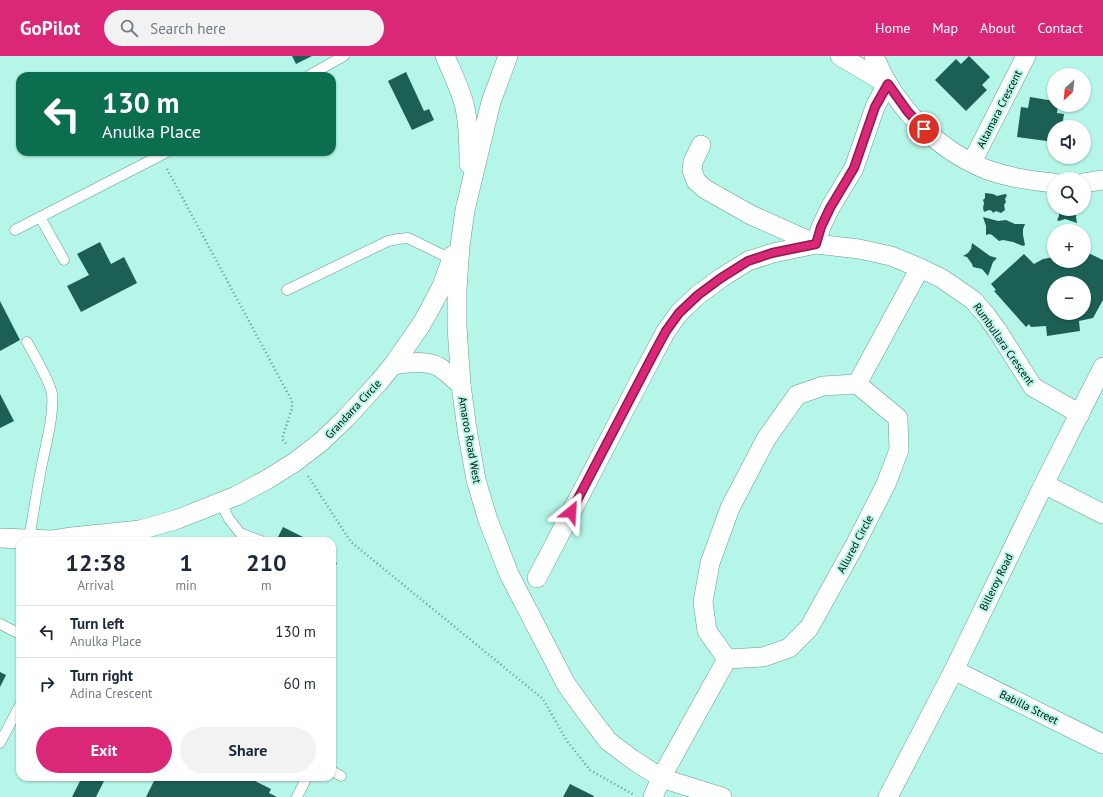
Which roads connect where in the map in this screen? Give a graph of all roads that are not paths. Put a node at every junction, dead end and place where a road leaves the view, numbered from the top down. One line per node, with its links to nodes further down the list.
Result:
1 (344, 56): 7 (lane)
2 (445, 56): 15 (street, Grandarra Circle)
3 (508, 56): 15 (street, Amaroo Road West)
4 (840, 56): 8 (street)
5 (874, 56): 8 (street)
6 (1026, 56): 11 (street, Altamara Crescent)
7 (315, 72)
8 (888, 84): 11 (street); 18 (street)
9 (701, 145): 18 (street)
10 (160, 156): 16 (lane)
11 (972, 162): 13 (street)
12 (1103, 180): 14 (street)
13 (1047, 182)
14 (1091, 182)
15 (465, 210): 19 (street, Grandarra Circle); 27 (street, Amaroo Road West)
16 (40, 217): 17 (lane); 20 (lane)
17 (15, 230)
18 (816, 244): 21 (street, Rumbullara Crescent); 38 (street, Rumbullara Crescent)
19 (452, 259): 22 (lane); 24 (street, Grandarra Circle)
20 (64, 260)
21 (920, 268): 26 (street); 28 (street, Rumbullara Crescent)
22 (286, 290)
23 (27, 342): 33 (lane)
24 (393, 365): 27 (street); 30 (street, Grandarra Circle)
25 (1103, 367): 28 (street, Billeroy Road)
26 (858, 384): 41 (street); 41 (street, Allured Circle)
27 (461, 385): 46 (street, Amaroo Road West)
28 (1080, 414): 29 (street, Billeroy Road)
29 (1044, 484): 31 (street); 42 (street, Billeroy Road)
30 (221, 502): 32 (street, Grandarra Circle); 35 (lane)
31 (1103, 514)
32 (125, 536): 34 (street, Grandarra Circle)
33 (30, 537)
34 (72, 537)
35 (250, 537)
36 (0, 538): 37 (street, Grandarra Circle)
37 (16, 539)
38 (537, 578)
39 (0, 624): 40 (lane)
40 (16, 632)
41 (726, 658): 46 (street)
42 (954, 670): 45 (street, Babilla Street); 51 (street, Billeroy Road)
43 (16, 713): 44 (lane)
44 (0, 743)
45 (1103, 744)
46 (661, 778): 49 (street); 50 (street, Amaroo Road West)
47 (305, 781): 48 (lane)
48 (297, 797)
49 (653, 797)
50 (722, 797)
51 (888, 797)

